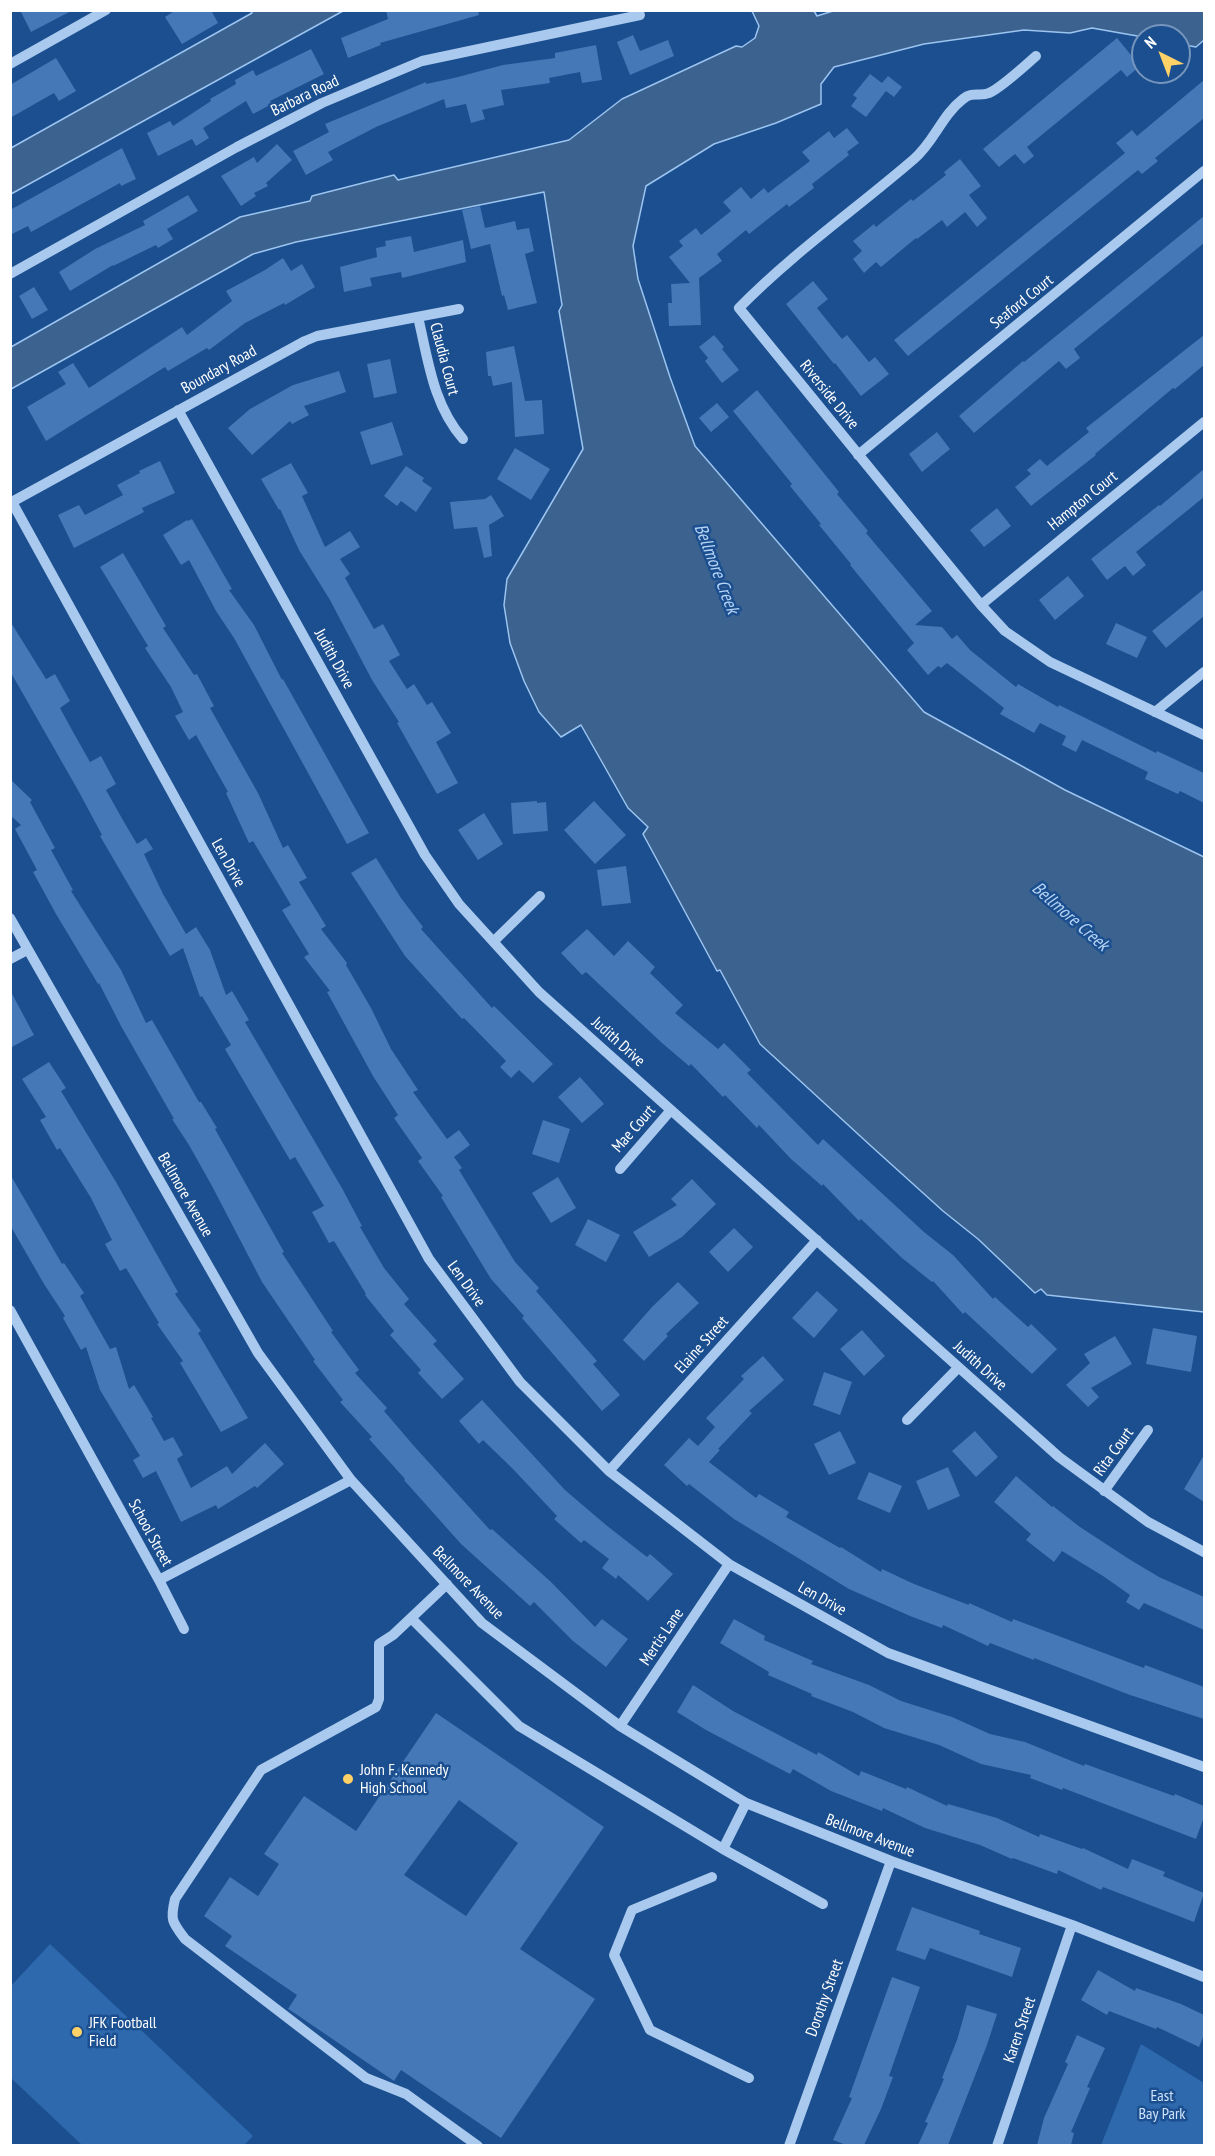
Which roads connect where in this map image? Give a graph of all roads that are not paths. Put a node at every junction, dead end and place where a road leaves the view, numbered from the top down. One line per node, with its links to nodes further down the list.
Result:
1 (106, 10): 4 (street)
2 (640, 15): 6 (street, Barbara Road)
3 (1036, 56): 12 (street, Riverside Drive)
4 (10, 64)
5 (1204, 171): 12 (street, Seaford Court)
6 (10, 274)
7 (459, 309): 8 (street, Boundary Road)
8 (418, 317): 9 (street, Boundary Road); 11 (street, Claudia Court)
9 (178, 410): 13 (street, Boundary Road); 20 (street, Judith Drive)
10 (1204, 422): 14 (street, Hampton Court)
11 (463, 439)
12 (858, 455): 14 (street, Riverside Drive)
13 (11, 502): 30 (street, Len Drive)
14 (981, 605): 16 (street, Riverside Drive)
15 (1204, 672): 16 (street)
16 (1155, 712): 17 (street, Riverside Drive)
17 (1204, 735)
18 (540, 896): 20 (street)
19 (10, 918): 21 (street, Bellmore Avenue)
20 (494, 941): 23 (street, Judith Drive)
21 (27, 950): 22 (street); 31 (street, Bellmore Avenue)
22 (10, 959)
23 (671, 1110): 24 (street, Mae Court); 25 (street, Judith Drive)
24 (620, 1169)
25 (817, 1240): 27 (street, Judith Drive); 30 (street, Elaine Street)
26 (10, 1310): 35 (street, School Street)
27 (958, 1368): 28 (street); 32 (street, Judith Drive)
28 (906, 1420)
29 (1148, 1430): 32 (street, Rita Court)
30 (609, 1471): 34 (street, Len Drive)
31 (351, 1480): 35 (street, School Street); 36 (street, Bellmore Avenue)
32 (1104, 1491): 33 (street, Judith Drive)
33 (1204, 1552)
34 (729, 1564): 39 (street, Mertis Lane); 40 (street, Len Drive)
35 (159, 1580): 38 (street)
36 (447, 1584): 37 (street); 39 (street, Bellmore Avenue)
37 (411, 1618): 42 (street); 49 (street)
38 (184, 1629)
39 (620, 1726): 41 (street, Bellmore Avenue)
40 (1204, 1767)
41 (746, 1803): 42 (street); 43 (street, Bellmore Avenue)
42 (723, 1849): 45 (street)
43 (891, 1862): 46 (street, Bellmore Avenue); 50 (street, Dorothy Street)
44 (712, 1877): 48 (street)
45 (823, 1904)
46 (1072, 1925): 47 (street, Bellmore Avenue); 51 (street, Karen Street)
47 (1204, 1977)
48 (749, 2078)
49 (478, 2145)
50 (789, 2145)
51 (997, 2145)

